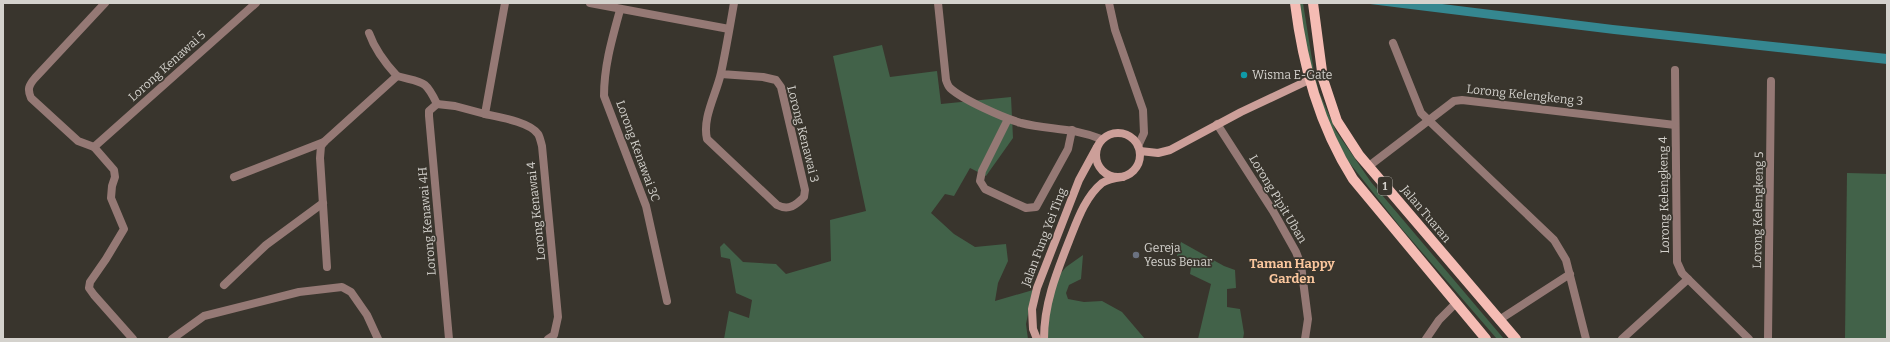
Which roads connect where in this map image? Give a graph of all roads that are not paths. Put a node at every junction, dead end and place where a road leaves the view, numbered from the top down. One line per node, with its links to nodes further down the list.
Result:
1 (105, 3): 29 (street)
2 (256, 3): 29 (street, Lorong Kenawai 5)
3 (505, 3): 20 (street)
4 (590, 3): 10 (street)
5 (734, 3): 11 (street, Lorong Kenawai 3)
6 (938, 3): 21 (street)
7 (1109, 3): 31 (street)
8 (1295, 3): 17 (main road, 1)
9 (1313, 3): 22 (main road, Jalan Tuaran / 1)
10 (620, 10): 11 (street); 40 (street, Lorong Kenawai 3C)
11 (729, 29): 15 (street, Lorong Kenawai 3)
12 (369, 33): 16 (street)
13 (1393, 43): 23 (street)
14 (1675, 70): 25 (street, Lorong Kelengkeng 4)
15 (721, 74): 15 (street, Lorong Kenawai 3)
16 (396, 76): 19 (street); 28 (street)
17 (1309, 80): 22 (main road); 24 (street); 43 (main road, 1)
18 (1771, 81): 59 (street, Lorong Kelengkeng 5)
19 (437, 104): 20 (street, Lorong Kenawai 4); 48 (street, Lorong Kenawai 4H)
20 (485, 114): 49 (street, Lorong Kenawai 4)
21 (1008, 119): 26 (street); 26 (street)
22 (1337, 121): 32 (main road, Jalan Tuaran / 1)
23 (1428, 121): 25 (street, Lorong Kelengkeng 3); 32 (street, Lorong Kelengkeng 3); 37 (street)
24 (1218, 124): 31 (street); 52 (street, Lorong Pipit Uban)
25 (1675, 125): 38 (street, Lorong Kelengkeng 4)
26 (1072, 130): 27 (street)
27 (1101, 140): 30 (street); 31 (street)
28 (324, 142): 33 (street); 35 (street)
29 (94, 147): 45 (street)
30 (1097, 147): 34 (street); 41 (street, Jalan Fung Yei Ting)
31 (1139, 148): 34 (street)
32 (1369, 166): 44 (main road, Jalan Tuaran / 1)
33 (234, 177)
34 (1123, 177): 42 (street, Jalan Fung Yei Ting)
35 (323, 202): 36 (street); 39 (street)
36 (327, 267)
37 (1570, 274): 44 (street); 56 (street)
38 (1688, 279): 57 (street); 58 (street, Lorong Kelengkeng 4)
39 (224, 285)
40 (667, 301)
41 (1034, 301): 42 (street); 50 (street, Jalan Fung Yei Ting)
42 (1047, 303): 51 (street, Jalan Fung Yei Ting)
43 (1456, 303): 53 (street); 54 (main road, 1)
44 (1499, 320): 55 (main road, Jalan Tuaran / 1)
45 (133, 339)
46 (172, 339): 47 (street)
47 (378, 339)
48 (449, 339)
49 (548, 339)
50 (1037, 339)
51 (1044, 339)
52 (1304, 339)
53 (1426, 339)
54 (1486, 339)
55 (1516, 339)
56 (1586, 339)
57 (1622, 339)
58 (1749, 339)
59 (1768, 339)

